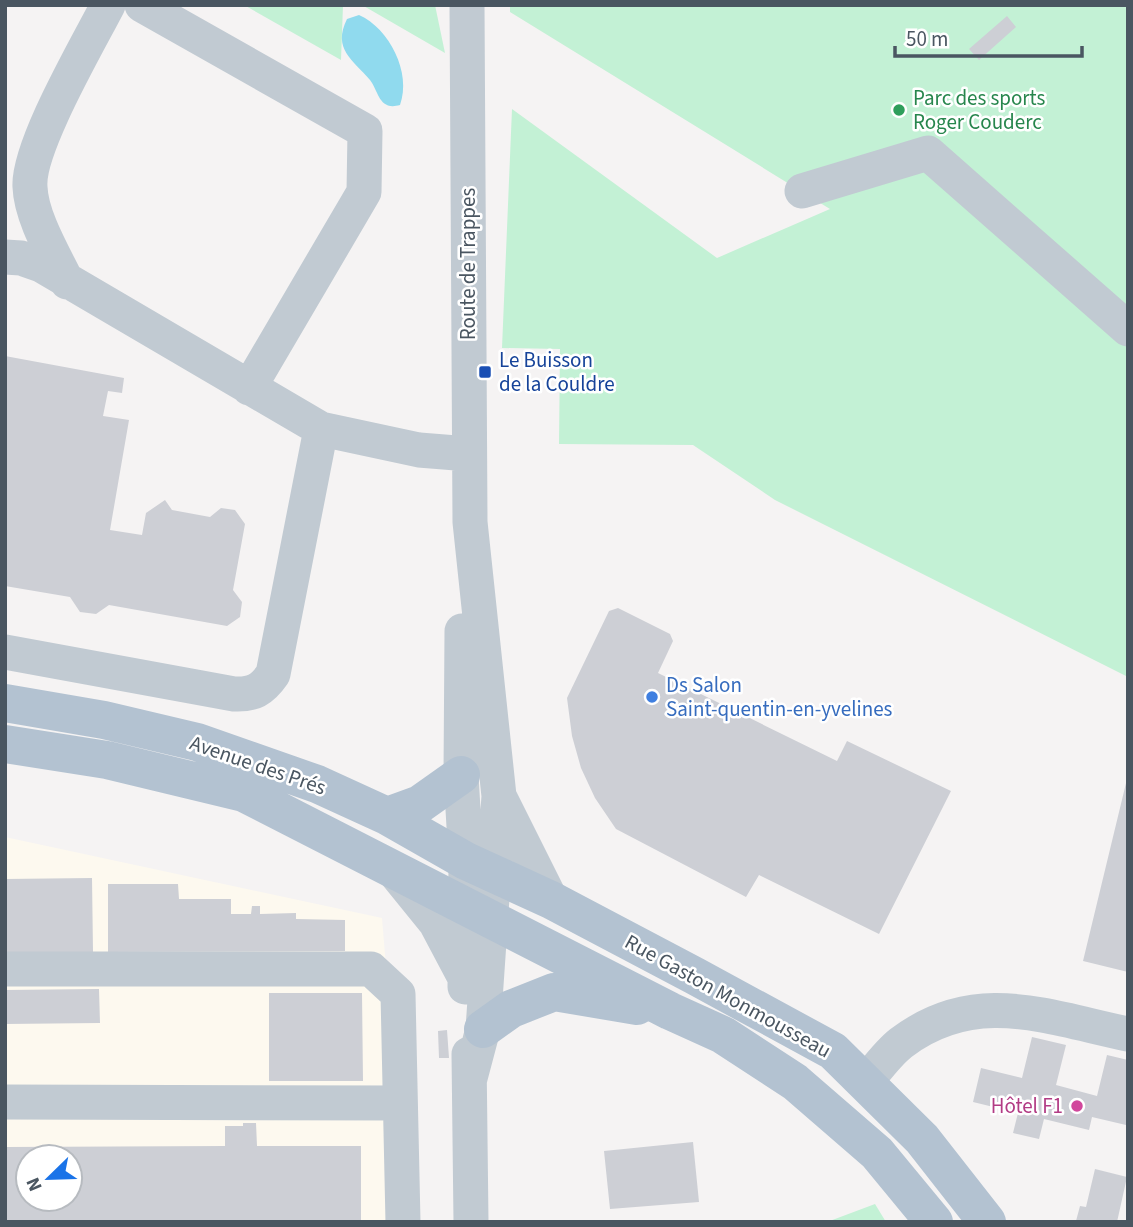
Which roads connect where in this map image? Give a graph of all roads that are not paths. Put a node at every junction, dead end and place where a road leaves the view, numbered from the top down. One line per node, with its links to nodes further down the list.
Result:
1 (108, 5): 6 (street)
2 (142, 5): 8 (street)
3 (467, 5): 10 (street, Route de Trappes)
4 (802, 191): 7 (street)
5 (5, 257): 6 (street)
6 (67, 282): 8 (street)
7 (1128, 329)
8 (249, 388): 9 (street)
9 (321, 429): 10 (street); 12 (street)
10 (469, 454): 11 (street, Route de Trappes)
11 (470, 522): 15 (street, Route de Trappes); 17 (street, Route de Trappes)
12 (5, 652)
13 (5, 703): 18 (main road, Avenue des Prés)
14 (5, 744): 16 (main road, Avenue des Prés)
15 (461, 775): 18 (main road); 20 (street, Route de Trappes)
16 (244, 793): 19 (main road, Avenue des Prés); 20 (main road)
17 (499, 796): 20 (street, Route de Trappes); 21 (street)
18 (387, 816): 20 (main road, Avenue des Prés)
19 (393, 870): 20 (main road, Avenue des Prés); 23 (street)
20 (479, 890): 21 (main road, Rue Gaston Monmousseau); 23 (street); 24 (main road); 25 (main road); 26 (street)
21 (551, 900): 24 (main road, Rue Gaston Monmousseau)
22 (5, 969): 31 (street)
23 (464, 976): 28 (street)
24 (695, 976): 29 (main road, Rue Gaston Monmousseau)
25 (670, 1011): 26 (main road); 34 (main road, Rue Gaston Monmousseau)
26 (483, 1029): 28 (street)
27 (1128, 1034): 29 (street)
28 (470, 1078): 33 (street)
29 (864, 1083): 35 (main road, Rue Gaston Monmousseau)
30 (5, 1102): 31 (street)
31 (400, 1103): 32 (street)
32 (403, 1222)
33 (471, 1222)
34 (934, 1222)
35 (987, 1222)

